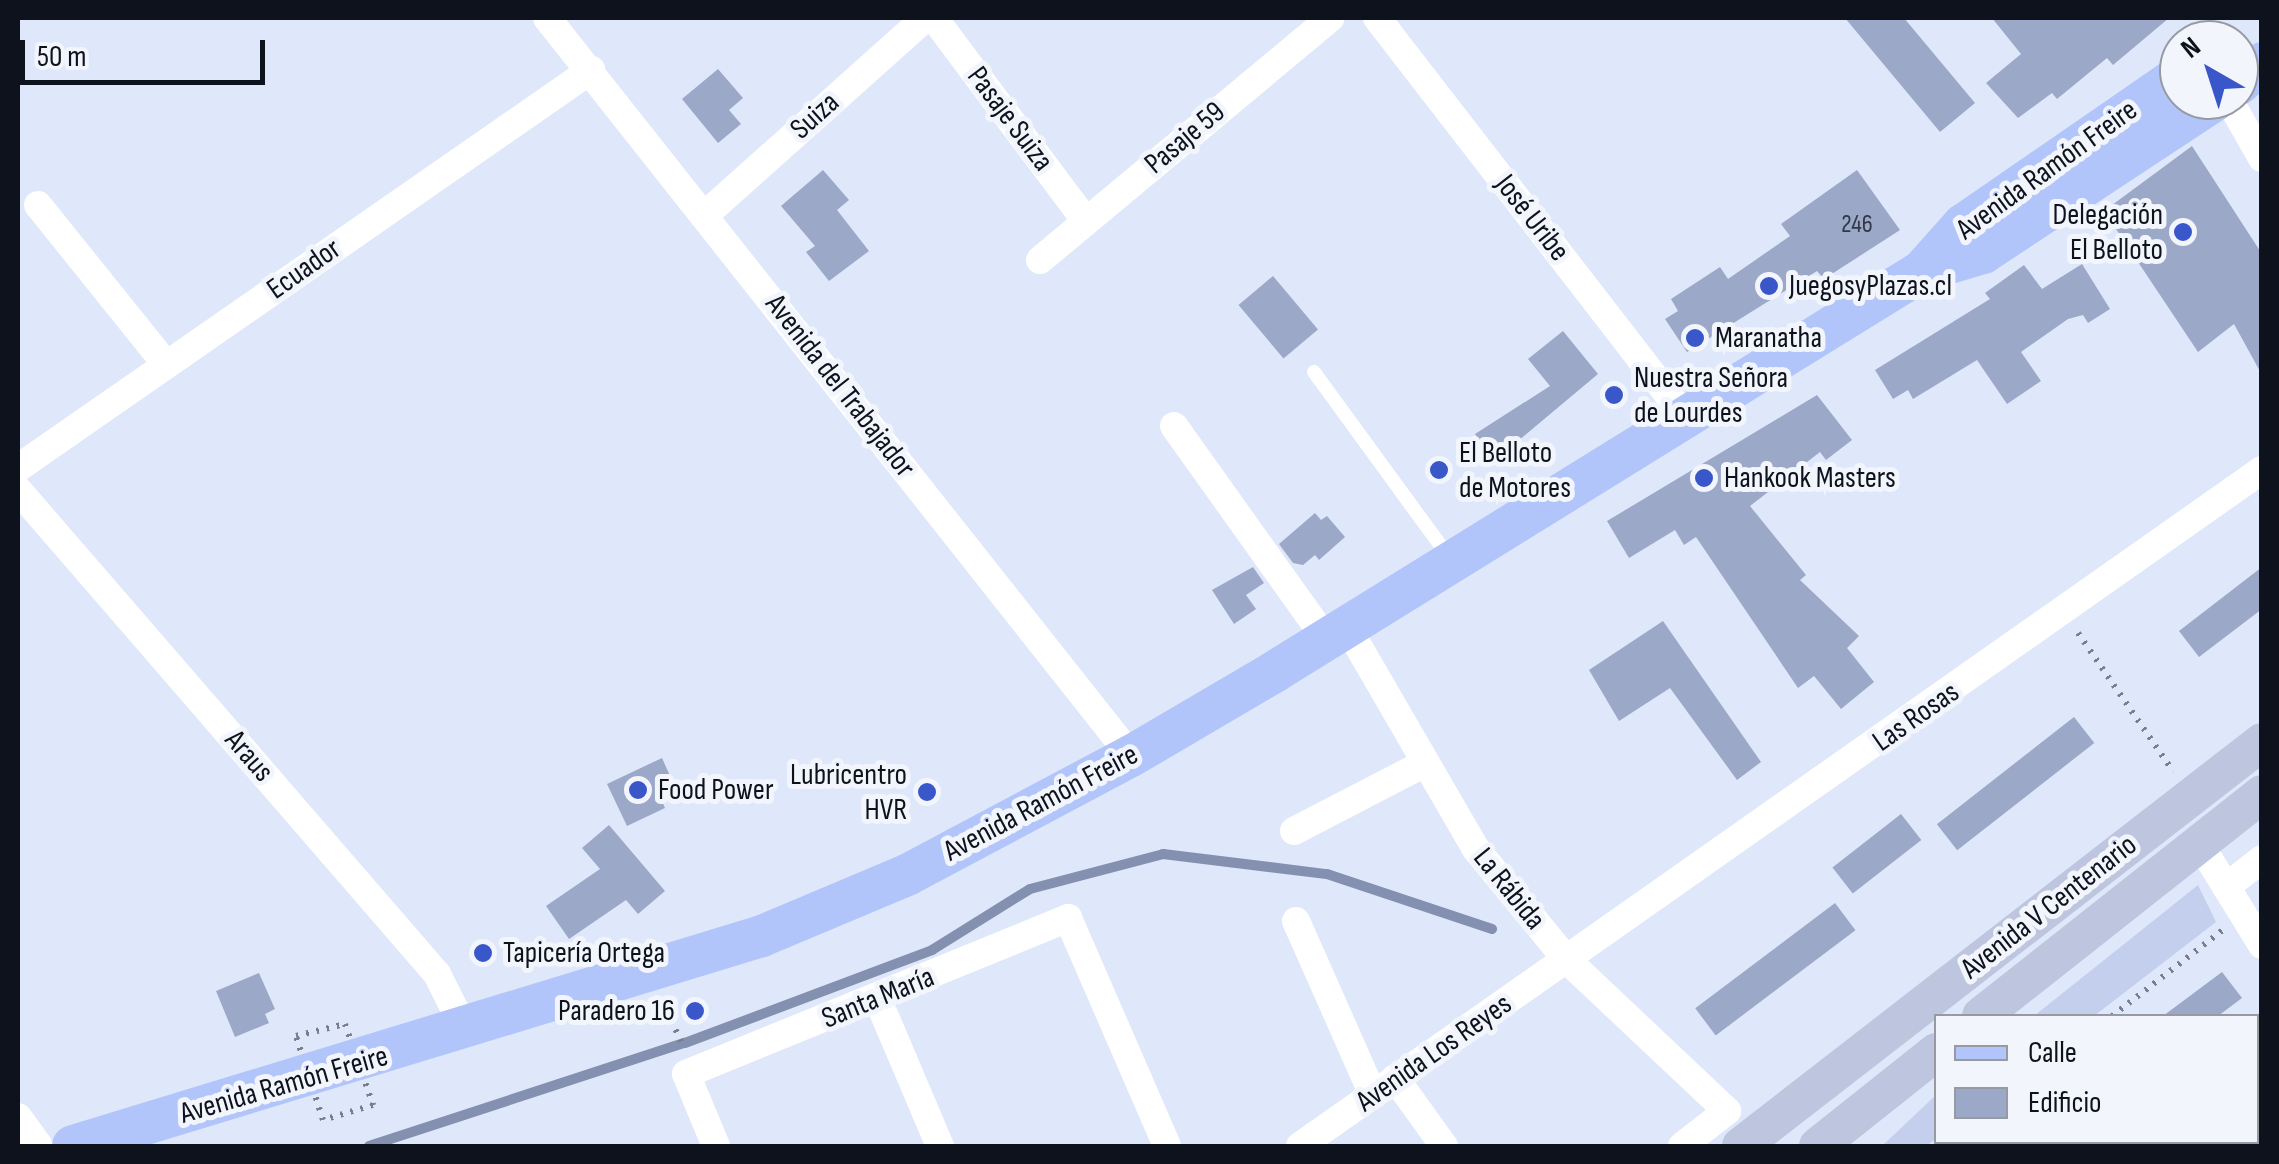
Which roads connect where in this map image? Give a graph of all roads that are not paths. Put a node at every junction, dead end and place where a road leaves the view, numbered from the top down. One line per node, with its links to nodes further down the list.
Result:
1 (546, 18): 6 (street, Avenida del Trabajador)
2 (925, 18): 12 (street, Suiza)
3 (934, 18): 13 (street, Pasaje Suiza)
4 (1330, 18): 13 (street, Pasaje 59)
5 (1377, 18): 18 (street, José Uribe)
6 (590, 70): 12 (street, Avenida del Trabajador); 16 (street, Ecuador)
7 (2159, 90): 15 (main road, Avenida Ramón Freire)
8 (2185, 120): 15 (main road, Avenida Ramón Freire)
9 (2240, 120): 10 (street)
10 (2262, 158)
11 (38, 205): 16 (street)
12 (706, 214): 26 (street, Avenida del Trabajador)
13 (1086, 220): 14 (street, Pasaje 59)
14 (1040, 260)
15 (1922, 271): 18 (main road, Avenida Ramón Freire)
16 (166, 364): 20 (street, Ecuador)
17 (1314, 372): 23 (lane)
18 (1687, 419): 23 (main road, Avenida Ramón Freire)
19 (1174, 426): 24 (street, La Rábida)
20 (18, 468)
21 (2262, 470): 35 (street, Las Rosas)
22 (18, 490): 38 (street, Araus)
23 (1452, 561): 24 (main road, Avenida Ramón Freire)
24 (1336, 632): 26 (main road, Avenida Ramón Freire); 27 (street, La Rábida)
25 (2262, 742): 50 (main road, Avenida V Centenario)
26 (1131, 756): 38 (main road, Avenida Ramón Freire)
27 (1425, 763): 29 (street); 35 (street, La Rábida)
28 (2262, 794): 30 (main road, Avenida V Centenario)
29 (1294, 831)
30 (2199, 843): 32 (street); 37 (main road, Avenida V Centenario)
31 (2262, 859): 32 (street)
32 (2226, 887): 34 (street)
33 (1296, 920): 40 (street)
34 (2262, 945)
35 (1567, 960): 40 (street, Avenida Los Reyes); 49 (street, La Rábida)
36 (878, 1000): 44 (street, Santa María); 45 (street); 46 (street, Santa María)
37 (1984, 1014)
38 (466, 1032): 43 (main road, Avenida Ramón Freire)
39 (1934, 1054): 51 (main road)
40 (1384, 1087): 47 (street, Avenida Los Reyes); 48 (street)
41 (18, 1118): 42 (street)
42 (39, 1146)
43 (73, 1146)
44 (716, 1146)
45 (940, 1146)
46 (1166, 1146)
47 (1300, 1146)
48 (1444, 1146)
49 (1682, 1146)
50 (1741, 1146)
51 (1818, 1146)

